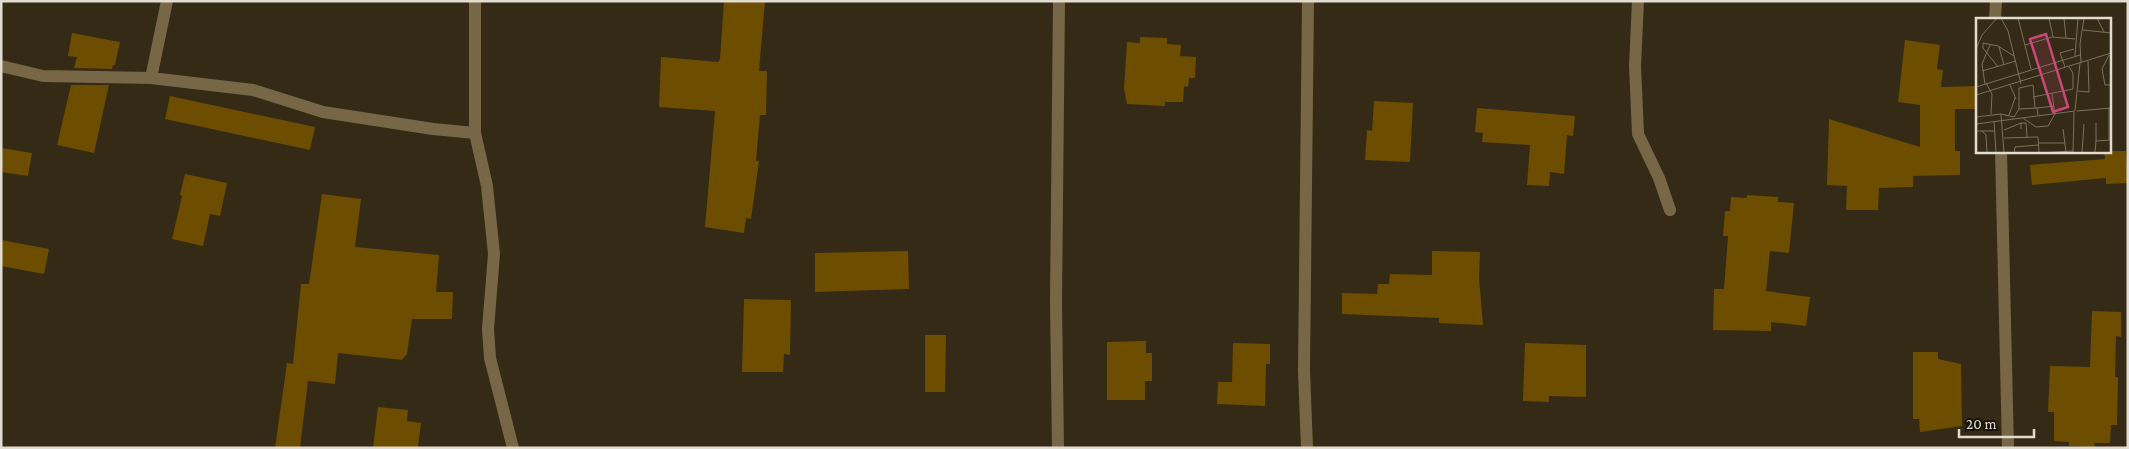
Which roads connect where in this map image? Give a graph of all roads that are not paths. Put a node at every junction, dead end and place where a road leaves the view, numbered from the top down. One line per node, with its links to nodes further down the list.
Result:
1 (167, 1): 9 (street)
2 (475, 1): 10 (street)
3 (1059, 1): 14 (street)
4 (1308, 1): 15 (street)
5 (1638, 1): 12 (street)
6 (1996, 1): 7 (street)
7 (1995, 18)
8 (1, 66): 9 (street)
9 (150, 78): 10 (street)
10 (474, 133): 13 (street)
11 (2001, 152): 16 (street)
12 (1670, 210)
13 (513, 448)
14 (1058, 448)
15 (1307, 448)
16 (2008, 448)

